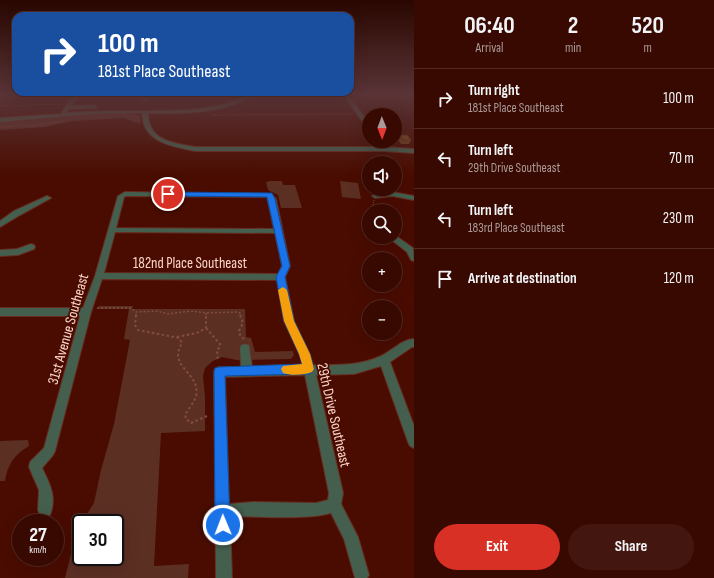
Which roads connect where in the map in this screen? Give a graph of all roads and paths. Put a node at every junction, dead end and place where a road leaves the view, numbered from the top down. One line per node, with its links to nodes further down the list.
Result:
1 (144, 121): 2 (street)
2 (384, 149): 3 (street)
3 (414, 151)
4 (269, 195): 11 (street, 31st Avenue Southeast); 12 (street, 29th Drive Southeast)
5 (375, 196): 9 (path)
6 (402, 196): 8 (street)
7 (48, 198): 10 (street)
8 (414, 198)
9 (373, 204)
10 (0, 225)
11 (111, 230): 12 (street); 17 (street, 31st Avenue Southeast)
12 (278, 231): 18 (street, 29th Drive Southeast)
13 (402, 244): 16 (street)
14 (31, 247): 15 (street)
15 (0, 253)
16 (414, 258)
17 (99, 276): 18 (street, 182nd Place Southeast); 21 (street, 31st Avenue Southeast)
18 (281, 277): 30 (street, 29th Drive Southeast)
19 (97, 308): 22 (path)
20 (0, 312): 21 (street)
21 (86, 312): 35 (street, 31st Avenue Southeast)
22 (136, 312): 23 (path); 25 (path)
23 (206, 313): 24 (path); 27 (path)
24 (206, 328): 25 (path); 29 (path)
25 (177, 337): 32 (path)
26 (414, 343): 28 (street)
27 (246, 345): 31 (street)
28 (384, 360): 30 (street); 33 (street)
29 (218, 366): 31 (street); 36 (street)
30 (309, 369): 31 (street); 34 (street, 29th Drive Southeast)
31 (248, 371)
32 (207, 416)
33 (414, 442)
34 (334, 505): 36 (street); 37 (street)
35 (45, 510)
36 (222, 511): 38 (street)
37 (361, 574)
38 (224, 578)

